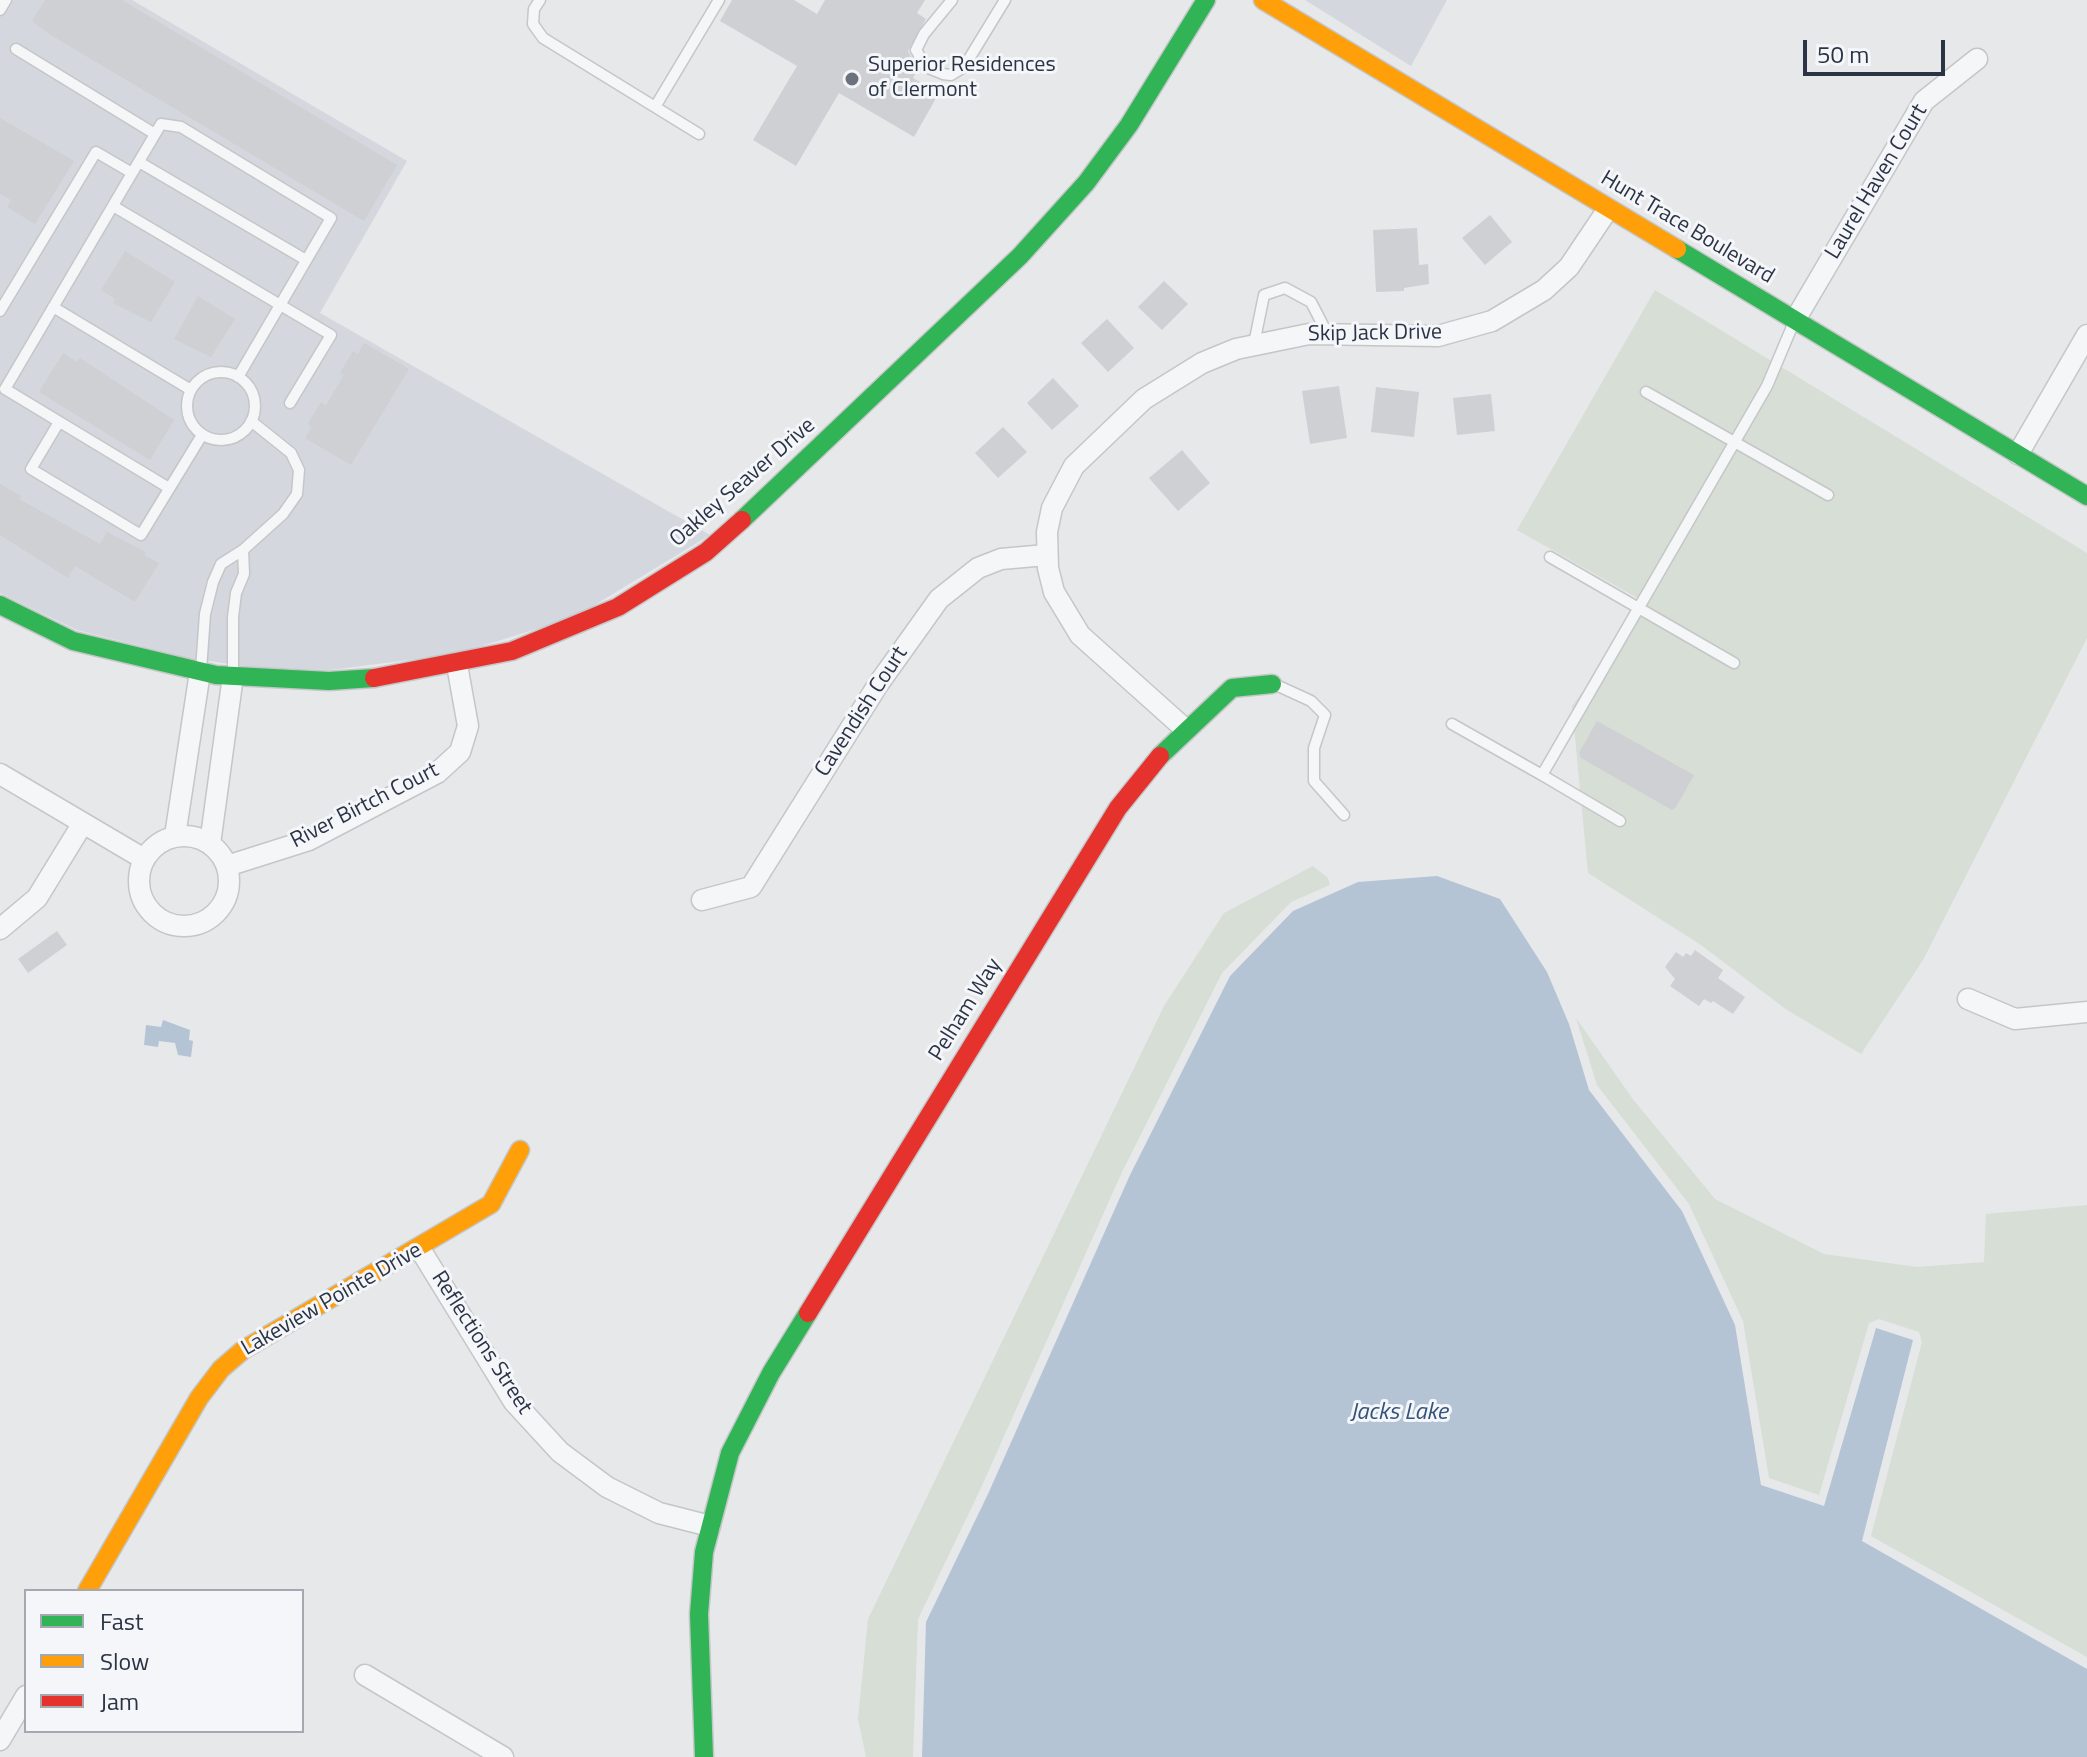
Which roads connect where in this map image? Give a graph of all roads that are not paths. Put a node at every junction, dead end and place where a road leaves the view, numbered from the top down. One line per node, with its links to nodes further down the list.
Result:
1 (6, 0): 8 (lane)
2 (540, 0): 11 (lane)
3 (719, 0): 11 (lane)
4 (952, 0): 5 (lane)
5 (1005, 0)
6 (1206, 0): 44 (street, Oakley Seaver Drive)
7 (1263, 0): 17 (street, Hunt Trace Boulevard)
8 (0, 10)
9 (16, 49): 12 (lane)
10 (1977, 59): 22 (street, Laurel Haven Court)
11 (655, 107): 13 (lane)
12 (155, 134): 14 (lane); 18 (lane)
13 (699, 134)
14 (139, 162): 15 (lane); 18 (lane)
15 (132, 173): 16 (lane); 21 (lane)
16 (113, 206): 19 (lane); 20 (lane)
17 (1608, 209): 22 (street, Hunt Trace Boulevard); 23 (street, Skip Jack Drive)
18 (306, 260): 19 (lane)
19 (280, 305): 26 (lane); 29 (lane)
20 (53, 307): 27 (lane); 31 (lane)
21 (0, 311)
22 (1795, 320): 33 (lane); 34 (street, Hunt Trace Boulevard)
23 (1327, 333): 25 (street, Skip Jack Drive); 25 (lane)
24 (2087, 335): 34 (street)
25 (1254, 344): 39 (street, Skip Jack Drive)
26 (238, 377): 27 (lane); 30 (lane)
27 (191, 390): 32 (lane)
28 (1646, 392): 33 (lane)
29 (290, 403)
30 (251, 421): 32 (lane); 38 (lane)
31 (59, 422): 35 (lane); 35 (lane)
32 (202, 435): 35 (lane)
33 (1734, 443): 36 (lane); 42 (lane)
34 (2018, 454): 37 (street, Hunt Trace Boulevard)
35 (169, 488)
36 (1828, 495)
37 (2087, 496)
38 (243, 550): 45 (lane); 46 (lane)
39 (1046, 555): 49 (street, Skip Jack Drive); 61 (street, Cavendish Court)
40 (1550, 557): 42 (lane)
41 (0, 605): 45 (street, Oakley Seaver Drive)
42 (1639, 607): 43 (lane); 53 (lane)
43 (1734, 663)
44 (457, 665): 46 (street, Oakley Seaver Drive); 60 (street, River Birtch Court)
45 (200, 672): 46 (street, Oakley Seaver Drive); 50 (street)
46 (233, 676): 52 (street)
47 (1272, 684): 49 (street, Pelham Way); 54 (lane)
48 (1452, 724): 53 (lane)
49 (1185, 729): 67 (street, Pelham Way)
50 (185, 769): 52 (street); 57 (street)
51 (0, 774): 56 (street)
52 (220, 774): 58 (street)
53 (1542, 775): 55 (lane)
54 (1344, 815)
55 (1620, 821)
56 (83, 823): 59 (street); 62 (street)
57 (175, 836): 58 (street); 59 (street)
58 (210, 844): 60 (street)
59 (144, 859): 60 (street)
60 (227, 866)
61 (702, 900)
62 (0, 929)
63 (1968, 999): 64 (street)
64 (2087, 1012)
65 (520, 1150): 66 (street, Lakeview Pointe Drive)
66 (420, 1249): 67 (street, Reflections Street); 68 (street, Lakeview Pointe Drive)
67 (710, 1526): 73 (street, Pelham Way)
68 (88, 1589)
69 (365, 1675): 72 (street)
70 (24, 1699): 71 (street)
71 (0, 1740)
72 (503, 1757)
73 (704, 1757)

